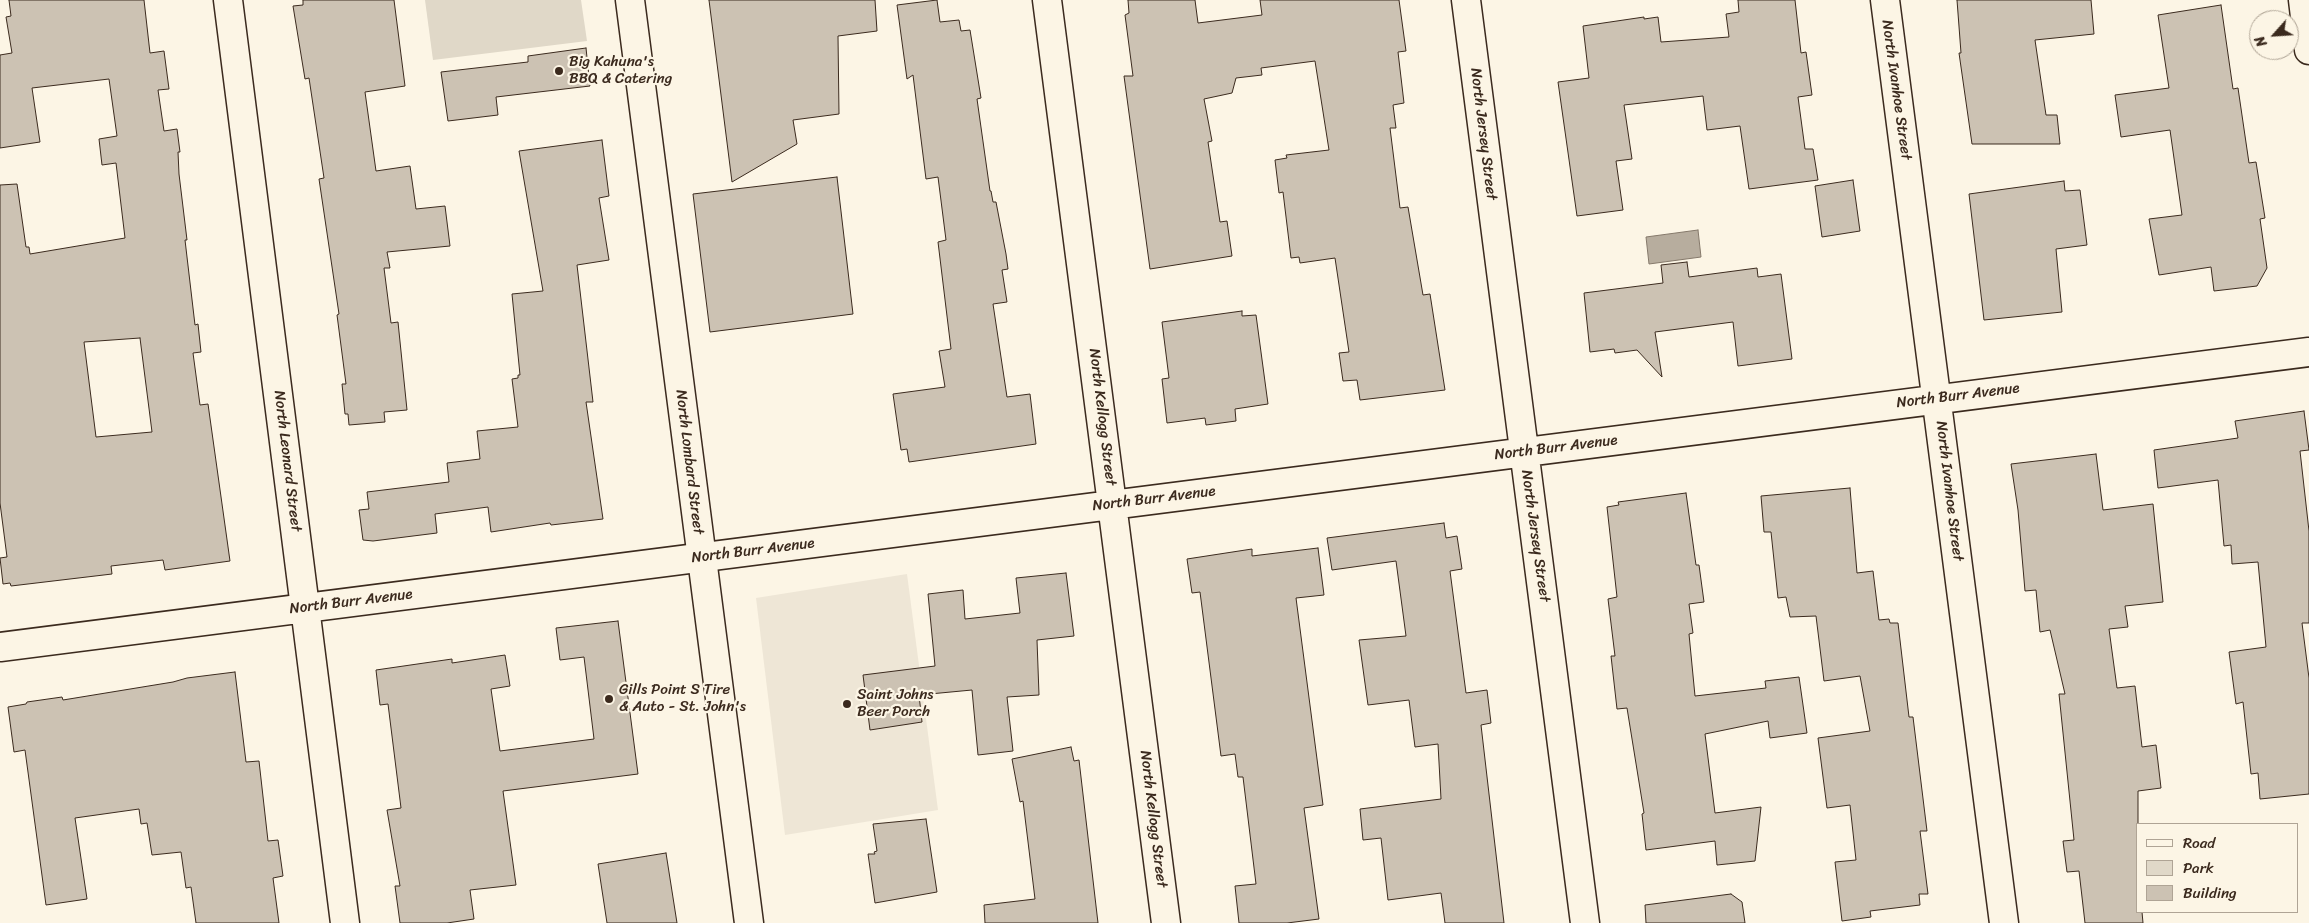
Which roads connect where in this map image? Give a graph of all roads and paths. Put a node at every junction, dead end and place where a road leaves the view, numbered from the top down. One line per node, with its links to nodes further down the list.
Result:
1 (228, 0): 13 (street, North Leonard Street)
2 (630, 0): 12 (street, North Lombard Street)
3 (1048, 0): 11 (street, North Kellogg Street)
4 (1466, 0): 10 (street, North Jersey Street)
5 (1885, 0): 9 (street, North Ivanhoe Street)
6 (2303, 0): 7 (street)
7 (2309, 50)
8 (2309, 352): 9 (street, North Burr Avenue)
9 (1937, 399): 10 (street, North Burr Avenue); 19 (street, North Ivanhoe Street)
10 (1524, 453): 11 (street, North Burr Avenue); 18 (street, North Jersey Street)
11 (1113, 505): 12 (street, North Burr Avenue); 17 (street, North Kellogg Street)
12 (701, 558): 13 (street, North Burr Avenue); 16 (street, North Lombard Street)
13 (306, 608): 14 (street, North Burr Avenue); 15 (street, North Leonard Street)
14 (0, 647)
15 (345, 923)
16 (749, 923)
17 (1166, 923)
18 (1585, 923)
19 (2004, 923)

